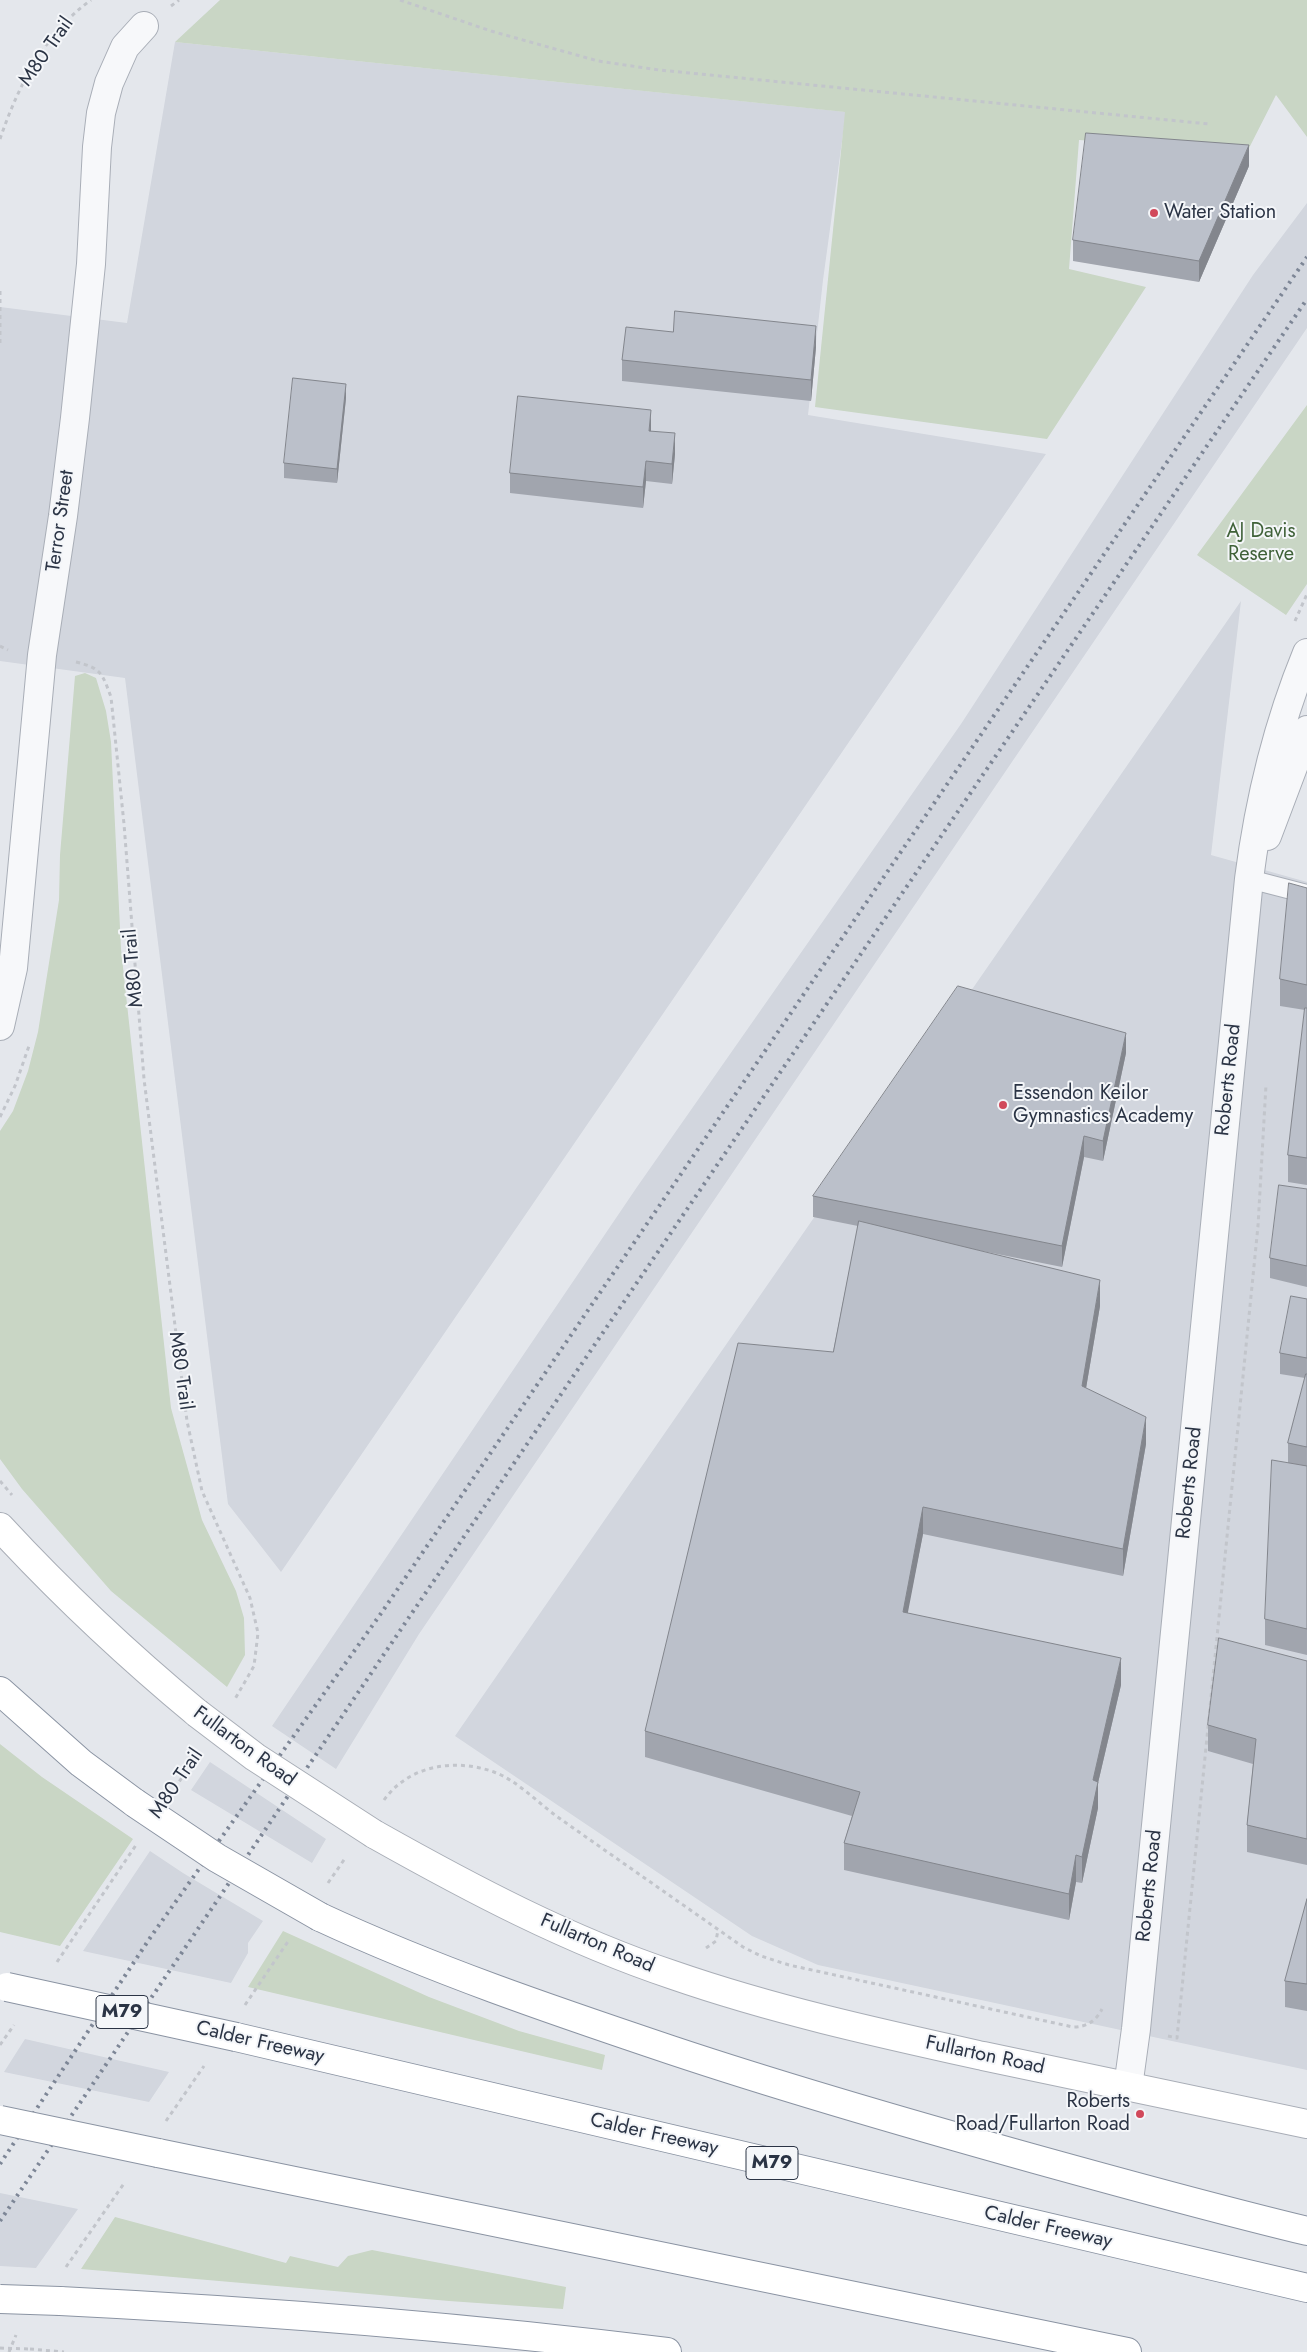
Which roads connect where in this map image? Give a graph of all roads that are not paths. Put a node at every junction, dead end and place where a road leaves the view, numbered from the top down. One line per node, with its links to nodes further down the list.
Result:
1 (144, 26): 6 (street, Terror Street)
2 (1307, 653): 4 (street, Roberts Road)
3 (1307, 730): 4 (street, Roberts Road)
4 (1249, 879): 5 (lane); 10 (street, Roberts Road)
5 (1307, 894)
6 (0, 1026)
7 (0, 1527): 10 (main road, Fullarton Road, bridge)
8 (0, 1691): 13 (main road, bridge)
9 (3, 1986): 14 (main road, Calder Freeway / M79, bridge)
10 (1128, 2087): 12 (main road, Fullarton Road)
11 (0, 2120): 17 (main road, bridge)
12 (1307, 2124)
13 (1307, 2232)
14 (1307, 2288)
15 (0, 2299): 16 (main road, bridge)
16 (667, 2352)
17 (1127, 2352)

